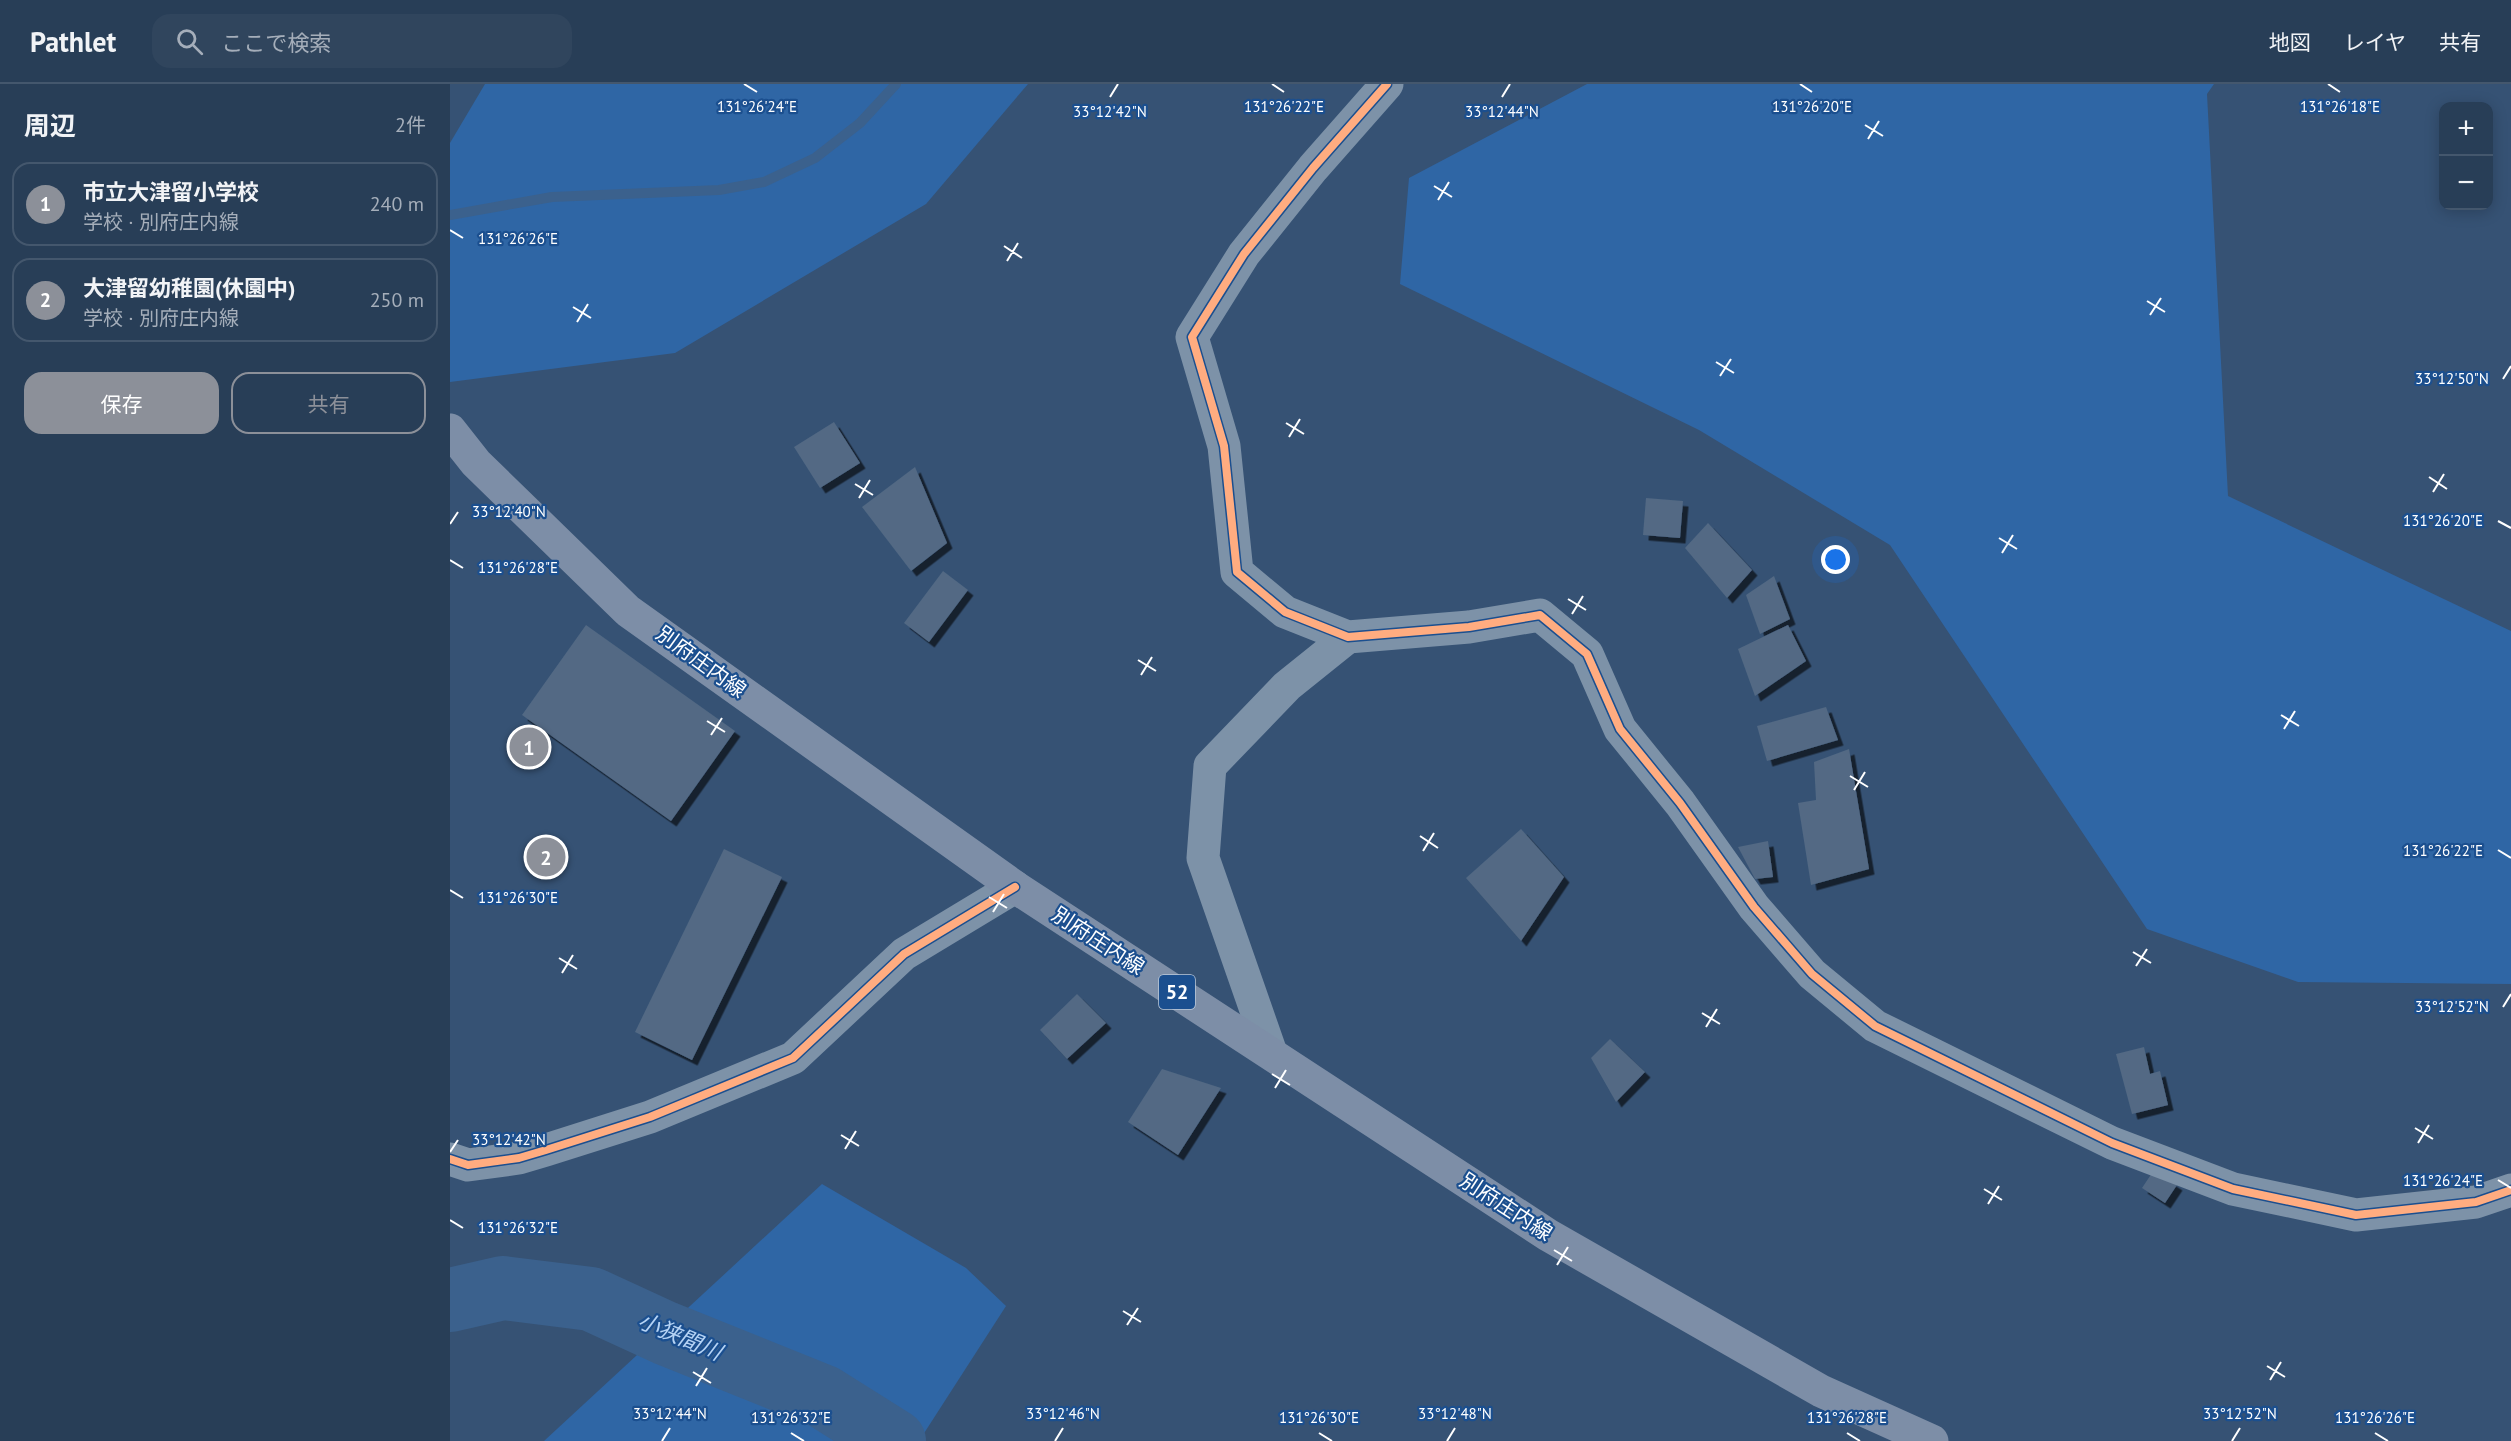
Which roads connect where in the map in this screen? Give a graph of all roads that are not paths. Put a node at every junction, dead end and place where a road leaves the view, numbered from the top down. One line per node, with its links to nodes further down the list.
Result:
1 (1387, 84): 3 (street)
2 (450, 430): 4 (main road, 別府庄内線 / 52)
3 (1348, 637): 5 (street); 7 (street)
4 (1015, 887): 5 (main road, 別府庄内線 / 52); 6 (street)
5 (1271, 1053): 8 (main road, 別府庄内線 / 52)
6 (450, 1159)
7 (2511, 1190)
8 (1932, 1441)

